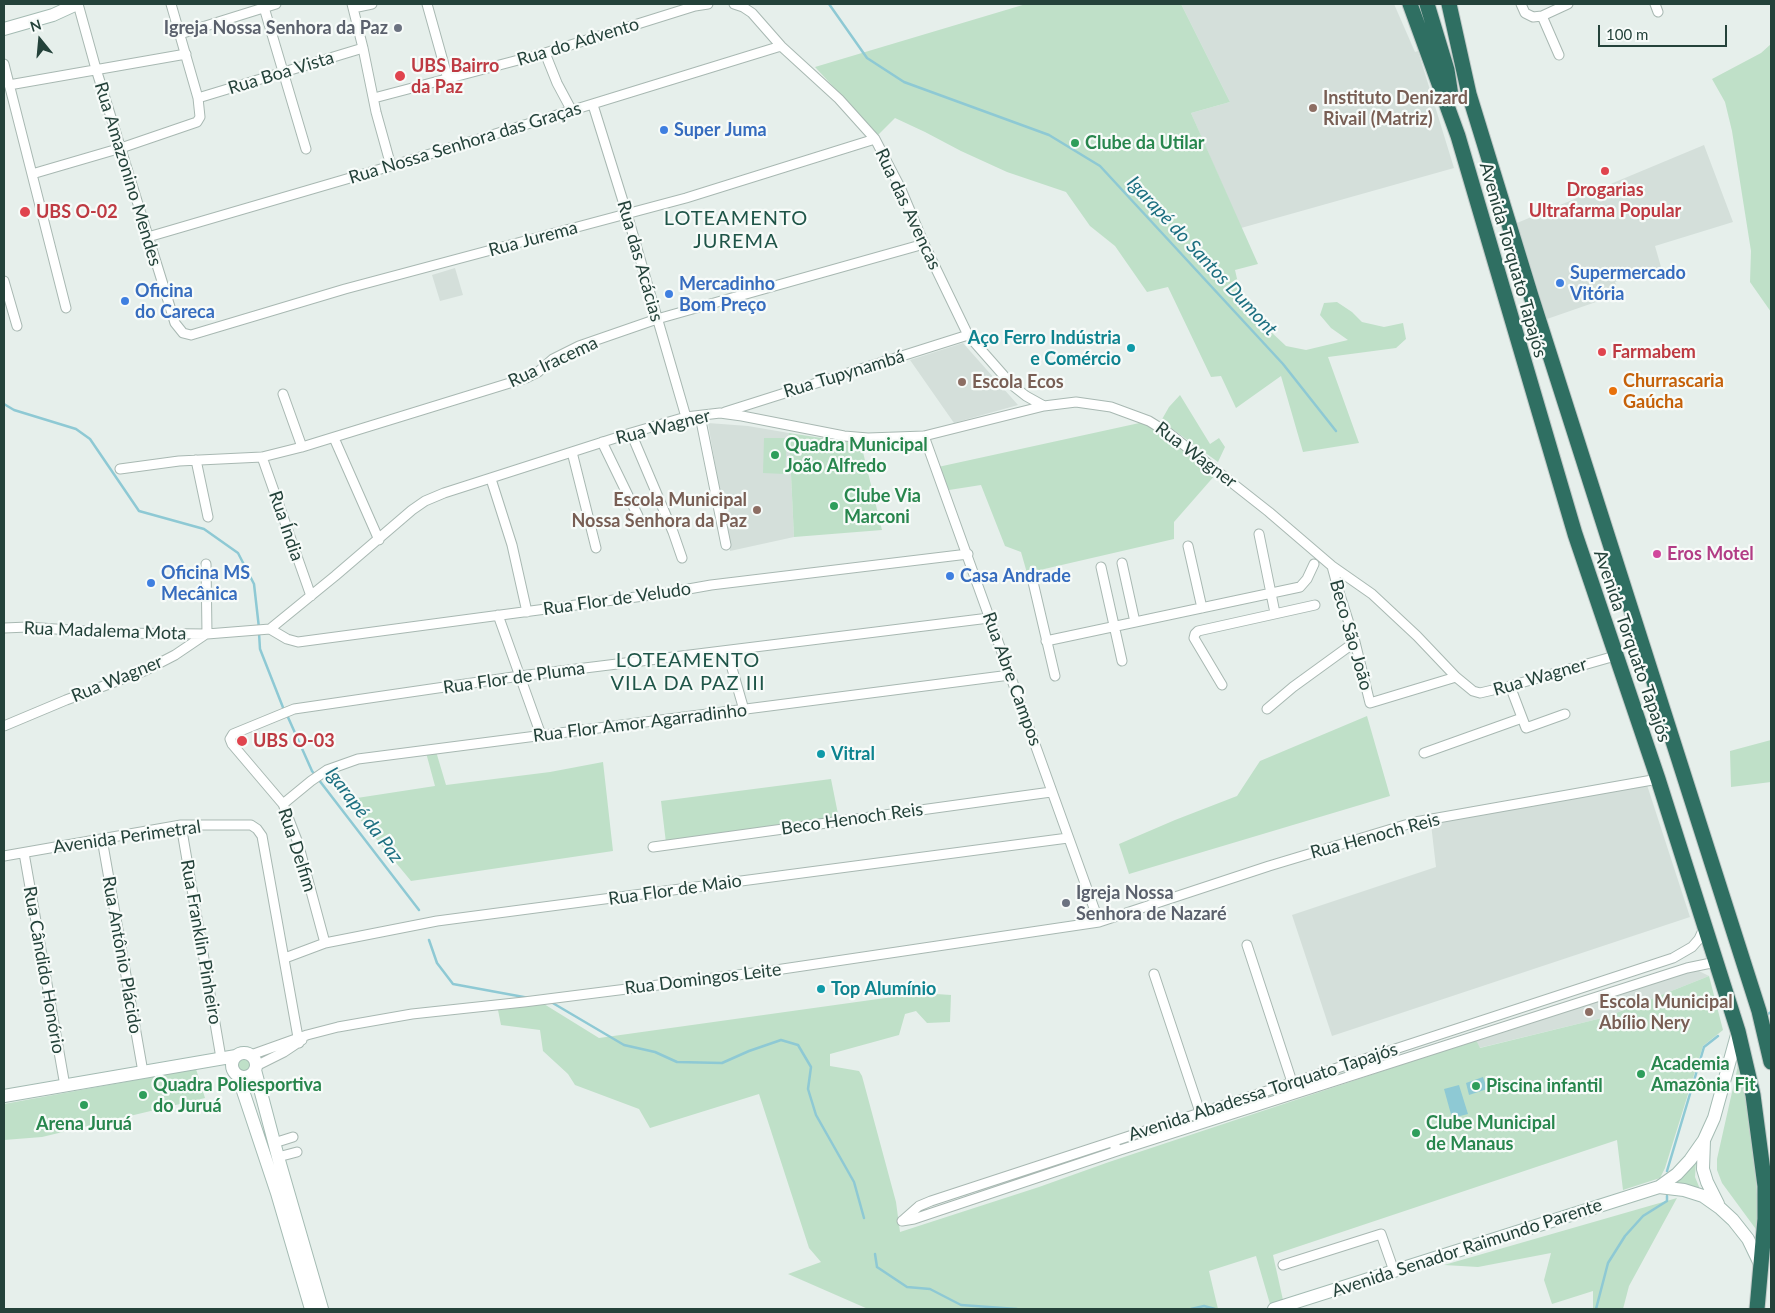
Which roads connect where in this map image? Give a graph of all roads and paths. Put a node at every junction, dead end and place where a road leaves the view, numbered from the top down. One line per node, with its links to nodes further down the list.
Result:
1 (78, 4): 17 (street); 25 (street, Rua Amazonino Mendes)
2 (171, 4): 18 (street)
3 (276, 4): 14 (street)
4 (372, 4): 15 (street)
5 (427, 4): 27 (street)
6 (708, 4): 13 (street)
7 (734, 4): 19 (street, Rua das Avencas)
8 (1410, 4): 33 (highway, Avenida Torquato Tapajós)
9 (1427, 4): 33 (highway)
10 (1447, 4): 137 (highway, Avenida Torquato Tapajós)
11 (1521, 4): 16 (street)
12 (1568, 4): 16 (street)
13 (694, 5): 21 (street, Rua do Advento)
14 (264, 6): 18 (street); 26 (street)
15 (352, 6): 20 (street)
16 (1542, 16): 23 (street)
17 (4, 29)
18 (180, 34): 22 (street)
19 (781, 46): 31 (street, Rua Nossa Senhora das Graças); 34 (street, Rua das Avencas)
20 (364, 48): 26 (street, Rua Boa Vista); 30 (street)
21 (545, 53): 27 (street, Rua do Advento); 32 (street)
22 (186, 54): 25 (street); 29 (street)
23 (1559, 55)
24 (4, 64): 28 (street)
25 (96, 69): 28 (street); 35 (street, Rua Amazonino Mendes)
26 (283, 72): 29 (street, Rua Boa Vista); 36 (street)
27 (448, 79): 30 (street, Rua do Advento)
28 (10, 85): 38 (street)
29 (198, 98): 35 (street)
30 (374, 98): 37 (street)
31 (593, 105): 32 (street, Rua Nossa Senhora das Graças); 39 (street, Rua das Acácias)
32 (572, 111): 37 (street, Rua Nossa Senhora das Graças)
33 (1458, 136): 94 (highway, Avenida Torquato Tapajós)
34 (875, 139): 39 (street, Rua Jurema); 41 (street, Rua das Avencas)
35 (121, 148): 38 (street); 40 (street, Rua Amazonino Mendes)
36 (306, 150)
37 (391, 166): 40 (street, Rua Nossa Senhora das Graças)
38 (32, 174): 43 (street)
39 (627, 214): 44 (street, Rua das Acácias); 47 (street, Rua Jurema)
40 (148, 237): 47 (street, Rua Amazonino Mendes)
41 (924, 244): 44 (street, Rua Iracema); 46 (street, Rua das Avencas)
42 (4, 281): 45 (street)
43 (66, 308)
44 (657, 319): 52 (street, Rua das Acácias); 55 (street, Rua Iracema)
45 (17, 326)
46 (968, 335): 49 (street, Rua das Avencas); 50 (street, Rua Tupynambá)
47 (192, 340)
48 (283, 394): 57 (street)
49 (1044, 406): 54 (street, Rua Wagner); 75 (street, Rua Wagner)
50 (720, 413): 51 (street, Rua Wagner); 54 (street, Rua Wagner)
51 (700, 416): 52 (street, Rua Wagner); 67 (street)
52 (686, 417): 53 (street, Rua Wagner)
53 (631, 433): 56 (street, Rua Wagner); 71 (street)
54 (924, 436): 70 (street, Rua Abre Campos)
55 (334, 438): 57 (street, Rua Iracema); 66 (street)
56 (602, 442): 58 (street, Rua Wagner); 63 (street)
57 (302, 447): 59 (street, Rua Iracema)
58 (572, 452): 62 (street, Rua Wagner); 69 (street)
59 (262, 457): 60 (street, Rua Iracema); 79 (street, Rua Índia)
60 (196, 460): 61 (street, Rua Iracema); 64 (street)
61 (120, 469)
62 (491, 479): 66 (street, Rua Wagner); 82 (street)
63 (638, 516)
64 (208, 517)
65 (1258, 534): 78 (street)
66 (379, 540): 79 (street, Rua Wagner)
67 (726, 545)
68 (1188, 546): 81 (street)
69 (596, 548)
70 (968, 554): 82 (street, Rua Flor de Veludo); 85 (street, Rua Abre Campos)
71 (682, 558)
72 (1122, 563): 86 (street)
73 (206, 564): 90 (street)
74 (1314, 564): 78 (street)
75 (1332, 566): 92 (street, Beco São João); 99 (street, Rua Wagner)
76 (1102, 567): 87 (street)
77 (1033, 582): 91 (street)
78 (1271, 593): 81 (street); 83 (street)
79 (311, 596): 89 (street, Rua Wagner)
80 (1315, 605): 83 (street)
81 (1202, 608): 86 (street)
82 (527, 612): 84 (street, Rua Flor de Veludo)
83 (1275, 613): 100 (street)
84 (498, 615): 89 (street, Rua Flor de Veludo); 97 (street)
85 (989, 618): 93 (street, Rua Flor de Pluma); 96 (street, Rua Abre Campos)
86 (1135, 622): 87 (street)
87 (1115, 626): 91 (street); 95 (street)
88 (4, 628): 90 (street, Rua Madalema Mota)
89 (268, 630): 90 (street, Rua Wagner)
90 (207, 634): 106 (street, Rua Wagner)
91 (1046, 641): 98 (street)
92 (1355, 642): 99 (street, Beco São João); 102 (street)
93 (727, 651): 97 (street, Rua Flor de Pluma); 103 (street)
94 (1615, 656): 101 (street, Rua Wagner); 110 (highway, Avenida Torquato Tapajós)
95 (1122, 661)
96 (1010, 675): 103 (street, Rua Flor Amor Agarradinho); 111 (street, Rua Abre Campos)
97 (520, 676): 107 (street); 108 (street, Rua Flor de Pluma)
98 (1055, 676)
99 (1456, 677): 101 (street, Rua Wagner)
100 (1222, 685)
101 (1510, 686): 105 (street)
102 (1267, 709)
103 (744, 710): 107 (street, Rua Flor Amor Agarradinho)
104 (1565, 714): 105 (street)
105 (1522, 718): 109 (street)
106 (4, 726)
107 (541, 735): 112 (street, Rua Flor Amor Agarradinho)
108 (232, 744): 112 (street, Rua Delfim)
109 (1424, 753)
110 (1658, 779): 119 (street, Rua Henoch Reis); 120 (highway, Avenida Torquato Tapajós)
111 (1051, 792): 114 (street, Rua Abre Campos); 116 (street, Beco Henoch Reis)
112 (283, 804): 121 (street, Rua Delfim)
113 (181, 826): 115 (street, Avenida Perimetral); 123 (street, Avenida Perimetral); 135 (street, Rua Franklin Pinheiro)
114 (1068, 838): 119 (street, Rua Abre Campos); 121 (street, Rua Flor de Maio)
115 (102, 839): 117 (street, Avenida Perimetral); 139 (street, Rua Antônio Plácido)
116 (653, 847)
117 (24, 853): 118 (street, Avenida Perimetral); 142 (street, Rua Cândido Honório)
118 (4, 856)
119 (1099, 922): 131 (street, Rua Domingos Leite)
120 (1705, 926): 124 (highway, Avenida Torquato Tapajós); 126 (street, Avenida Abadessa Torquato Tapajós)
121 (325, 943): 123 (street, Rua Flor de Maio)
122 (1247, 945): 141 (street)
123 (284, 958): 131 (street)
124 (1716, 962): 127 (street, Avenida Abadessa Torquato Tapajós); 130 (highway, Avenida Torquato Tapajós)
125 (1154, 974): 145 (street)
126 (1619, 976): 127 (street); 128 (street, Avenida Abadessa Torquato Tapajós)
127 (1624, 988): 129 (street, Avenida Abadessa Torquato Tapajós)
128 (1522, 1007): 129 (street); 132 (street, Avenida Abadessa Torquato Tapajós)
129 (1526, 1019): 133 (street, Avenida Abadessa Torquato Tapajós)
130 (1738, 1031): 148 (street, Avenida Senador Raimundo Parente); 157 (highway, Avenida Torquato Tapajós)
131 (301, 1039): 138 (street, Rua Domingos Leite)
132 (1423, 1040): 133 (street); 141 (street, Avenida Abadessa Torquato Tapajós)
133 (1427, 1051): 143 (street, Avenida Abadessa Torquato Tapajós)
134 (236, 1056): 135 (street); 138 (street); 140 (street)
135 (221, 1058): 136 (street)
136 (199, 1062): 139 (street); 140 (street)
137 (1771, 1062)
138 (254, 1063): 140 (street); 150 (street)
139 (143, 1072): 142 (street)
140 (236, 1075): 159 (street)
141 (1292, 1083): 143 (street); 145 (street, Avenida Abadessa Torquato Tapajós)
142 (65, 1086): 144 (street)
143 (1296, 1093): 146 (street, Avenida Abadessa Torquato Tapajós)
144 (4, 1096)
145 (1200, 1113): 146 (street); 149 (street, Avenida Abadessa Torquato Tapajós)
146 (1203, 1123): 151 (street, Avenida Abadessa Torquato Tapajós)
147 (293, 1137): 150 (street)
148 (1704, 1140): 154 (street, Avenida Senador Raimundo Parente); 155 (street)
149 (1115, 1141): 151 (street, Avenida Abadessa Torquato Tapajós); 151 (street, Avenida Abadessa Torquato Tapajós)
150 (274, 1143): 153 (street)
151 (1120, 1150)
152 (297, 1152): 153 (street)
153 (278, 1157): 160 (street)
154 (1659, 1187): 155 (street, Avenida Senador Raimundo Parente); 158 (street, Avenida Senador Raimundo Parente)
155 (1720, 1208): 157 (street, Avenida Senador Raimundo Parente)
156 (1283, 1265): 158 (street)
157 (1761, 1266): 162 (highway, Avenida Torquato Tapajós)
158 (1394, 1271): 161 (street, Avenida Senador Raimundo Parente)
159 (311, 1309)
160 (322, 1309)
161 (1274, 1309)
162 (1757, 1309)

